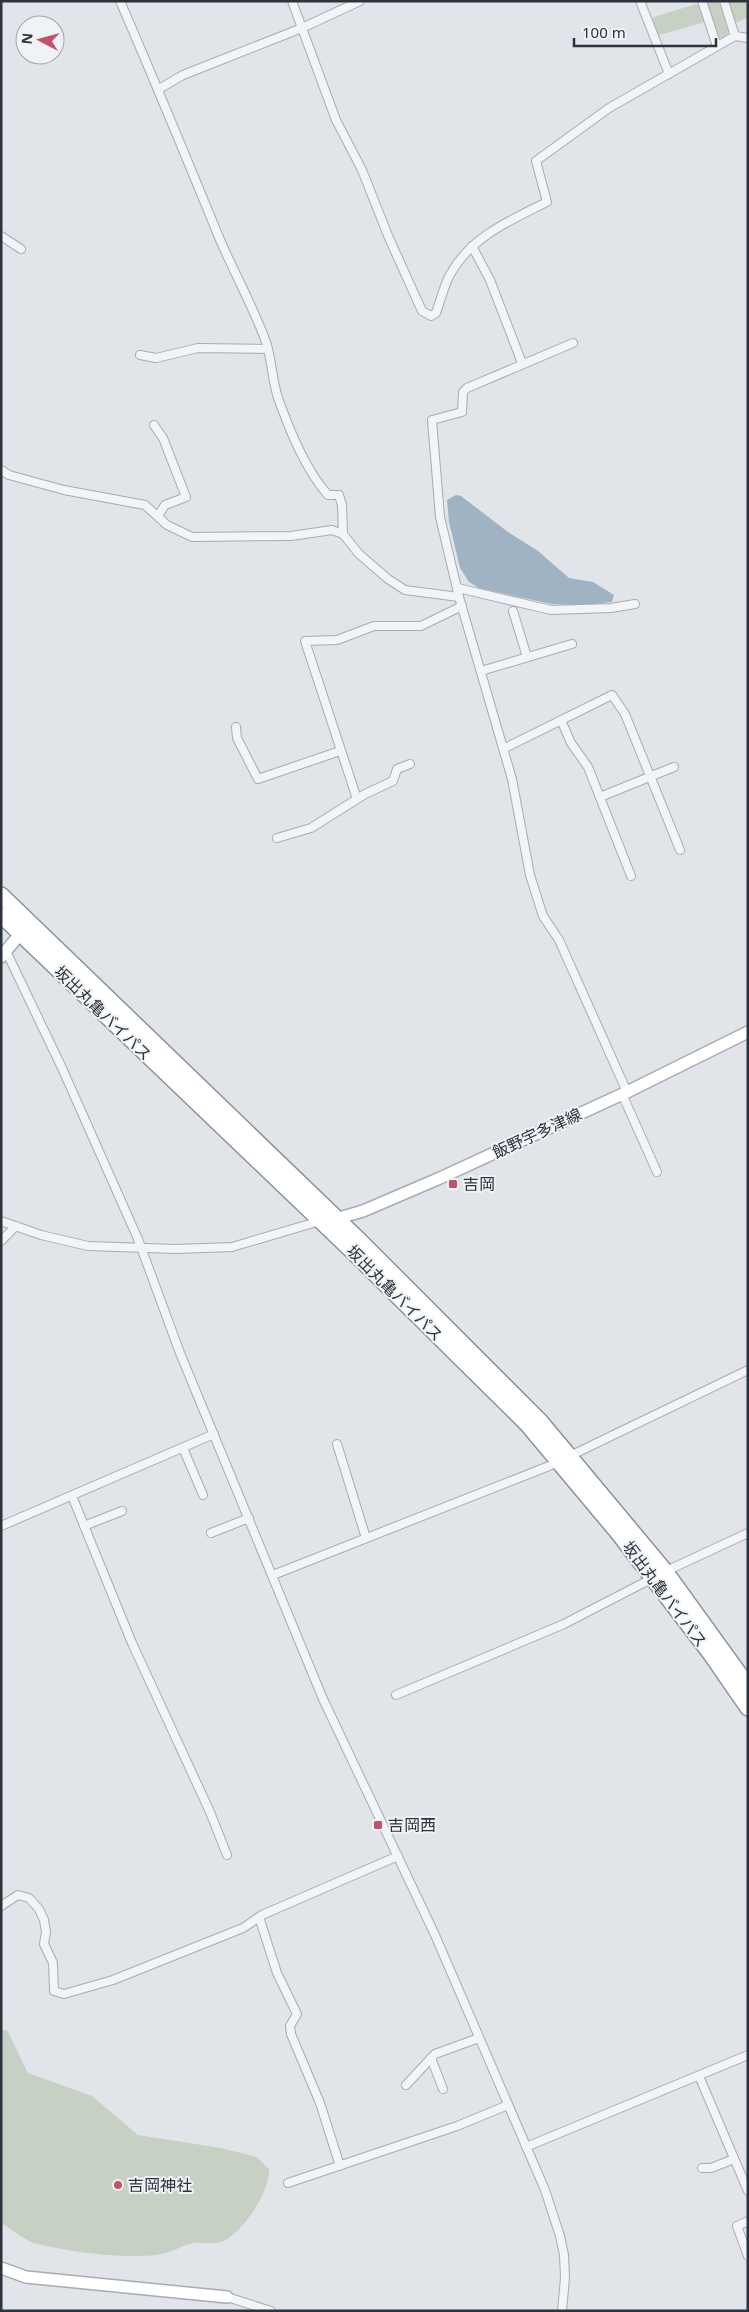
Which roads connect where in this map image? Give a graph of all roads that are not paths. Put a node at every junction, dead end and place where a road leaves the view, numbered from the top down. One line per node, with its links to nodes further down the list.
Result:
1 (120, 1): 12 (street)
2 (292, 1): 7 (street)
3 (360, 1): 7 (street)
4 (640, 1): 11 (street)
5 (702, 1): 10 (street)
6 (724, 1): 8 (street)
7 (302, 28): 12 (street); 14 (street)
8 (735, 36): 9 (street); 10 (street)
9 (748, 38)
10 (717, 46): 11 (street)
11 (670, 74): 14 (street)
12 (159, 89): 17 (street)
13 (1, 236): 15 (street)
14 (472, 246): 19 (street)
15 (21, 249)
16 (573, 343): 19 (street)
17 (267, 349): 18 (street); 23 (street)
18 (140, 355)
19 (522, 363): 24 (street)
20 (154, 425): 22 (street)
21 (1, 470): 22 (street)
22 (158, 516): 23 (street)
23 (343, 534): 25 (street)
24 (458, 588): 25 (street); 26 (street)
25 (459, 597): 27 (street)
26 (634, 604)
27 (462, 606): 31 (street); 35 (street)
28 (513, 612): 30 (street)
29 (572, 644): 30 (street)
30 (527, 658): 31 (street)
31 (480, 671): 34 (street)
32 (561, 720): 34 (street); 38 (street); 39 (street)
33 (236, 727): 35 (street)
34 (503, 749): 49 (street)
35 (340, 750): 40 (street)
36 (410, 764): 40 (street)
37 (674, 767): 38 (street)
38 (650, 777): 39 (street); 42 (street)
39 (600, 797): 43 (street)
40 (357, 799): 41 (street)
41 (277, 838)
42 (680, 850)
43 (631, 876)
44 (1, 895): 46 (highway, 坂出丸亀バイパス)
45 (1, 915): 46 (highway, 坂出丸亀バイパス)
46 (25, 928): 47 (main road); 50 (highway, 坂出丸亀バイパス)
47 (4, 954): 57 (street)
48 (748, 1032): 49 (main road, 飯野宇多津線)
49 (625, 1093): 51 (street); 52 (main road, 飯野宇多津線)
50 (220, 1110): 52 (highway, 坂出丸亀バイパス); 54 (highway, 坂出丸亀バイパス)
51 (657, 1172)
52 (337, 1219): 54 (main road, 飯野宇多津線); 62 (highway, 坂出丸亀バイパス)
53 (1, 1221): 55 (street)
54 (320, 1221): 57 (street); 62 (highway, 坂出丸亀バイパス)
55 (16, 1226): 56 (street); 57 (street)
56 (1, 1241)
57 (141, 1247): 59 (street)
58 (748, 1370): 62 (street)
59 (214, 1434): 61 (street); 66 (street)
60 (336, 1444): 71 (street)
61 (183, 1448): 63 (street); 64 (street)
62 (565, 1459): 71 (street); 73 (highway, 坂出丸亀バイパス)
63 (203, 1495)
64 (72, 1496): 67 (street); 68 (street)
65 (122, 1511): 68 (street)
66 (249, 1518): 70 (street); 72 (street)
67 (1, 1526)
68 (84, 1526): 77 (street)
69 (748, 1532): 73 (street)
70 (211, 1533)
71 (366, 1538): 72 (street)
72 (273, 1574): 78 (street)
73 (659, 1575): 74 (highway, 坂出丸亀バイパス); 75 (street); 76 (highway, 坂出丸亀バイパス)
74 (748, 1686)
75 (396, 1695)
76 (748, 1708)
77 (227, 1855)
78 (398, 1856): 80 (street); 81 (street)
79 (1, 1906): 80 (street)
80 (259, 1917): 90 (street)
81 (479, 2038): 83 (street); 87 (street)
82 (748, 2055): 84 (street)
83 (431, 2058): 85 (street); 86 (street)
84 (699, 2076): 88 (street); 89 (street)
85 (406, 2085)
86 (442, 2089)
87 (508, 2105): 88 (street); 90 (street)
88 (526, 2147): 99 (street)
89 (734, 2158): 91 (street); 93 (street)
90 (340, 2166): 92 (street)
91 (702, 2168)
92 (288, 2182)
93 (748, 2191)
94 (748, 2221): 95 (street)
95 (748, 2256)
96 (1, 2268): 97 (main road)
97 (227, 2297): 98 (street)
98 (270, 2311)
99 (562, 2311)

